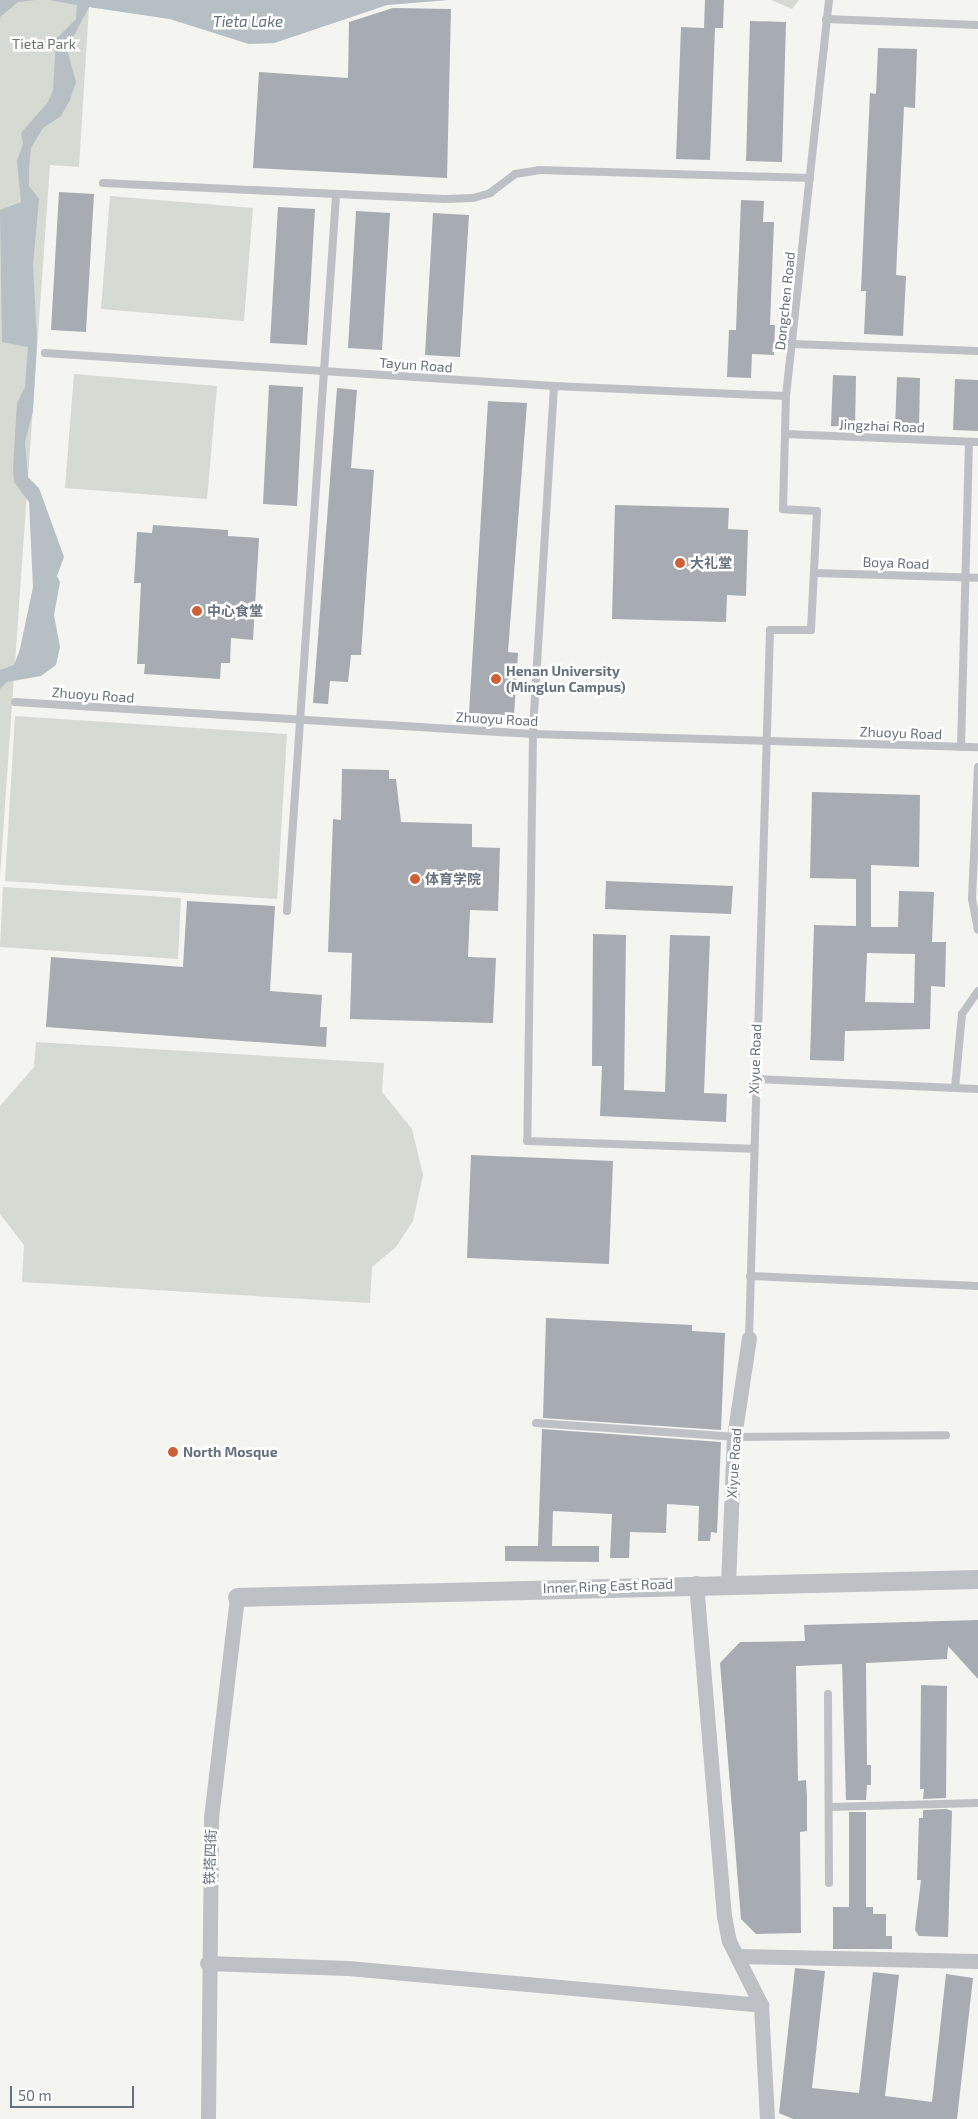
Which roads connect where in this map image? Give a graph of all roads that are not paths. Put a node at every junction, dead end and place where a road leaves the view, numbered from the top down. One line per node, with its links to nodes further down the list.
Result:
1 (828, 0): 2 (lane, Dongchen Road)
2 (826, 19): 3 (lane); 4 (lane, Dongchen Road)
3 (978, 25)
4 (810, 178): 6 (lane); 7 (lane, Dongchen Road)
5 (103, 183): 6 (lane)
6 (336, 196): 10 (lane)
7 (794, 344): 8 (lane); 12 (lane, Dongchen Road)
8 (978, 351)
9 (45, 353): 10 (lane, Tayun Road)
10 (324, 371): 11 (lane, Tayun Road); 20 (lane)
11 (554, 386): 12 (lane, Tayun Road); 21 (lane)
12 (786, 396): 13 (lane, Dongchen Road)
13 (785, 434): 14 (lane, Jingzhai Road); 16 (lane, Dongchen Road)
14 (969, 442): 15 (lane, Jingzhai Road); 17 (lane)
15 (978, 442)
16 (814, 573): 17 (lane, Boya Road); 22 (lane, Xiyue Road)
17 (965, 578): 18 (lane, Boya Road); 23 (lane)
18 (978, 578)
19 (15, 702): 20 (lane, Zhuoyu Road)
20 (300, 720): 21 (lane, Zhuoyu Road); 26 (lane)
21 (533, 734): 22 (lane, Zhuoyu Road); 32 (lane)
22 (765, 741): 23 (lane, Zhuoyu Road); 29 (lane, Xiyue Road)
23 (961, 747): 24 (lane, Zhuoyu Road)
24 (978, 747)
25 (978, 767): 27 (lane)
26 (287, 911)
27 (978, 929)
28 (978, 991): 30 (lane)
29 (755, 1080): 30 (lane); 32 (lane, Xiyue Road)
30 (955, 1088): 31 (lane)
31 (978, 1089)
32 (752, 1149): 33 (lane, Xiyue Road)
33 (750, 1276): 34 (lane); 35 (lane, Xiyue Road)
34 (978, 1286)
35 (749, 1338): 38 (street, Xiyue Road)
36 (536, 1423): 38 (lane)
37 (946, 1435): 38 (lane)
38 (734, 1437): 41 (street, Xiyue Road)
39 (978, 1579): 41 (street, Inner Ring East Road)
40 (696, 1584): 41 (street, Inner Ring East Road); 42 (street, Inner Ring East Road); 47 (street)
41 (728, 1585)
42 (237, 1596): 49 (street, 铁塔四街)
43 (828, 1694): 45 (lane)
44 (978, 1803): 45 (lane)
45 (829, 1807): 46 (lane)
46 (829, 1883)
47 (737, 1956): 48 (street); 50 (street)
48 (978, 1961)
49 (207, 1963): 50 (street); 51 (street, 铁塔四街)
50 (761, 2005): 52 (street)
51 (208, 2119)
52 (767, 2119)

